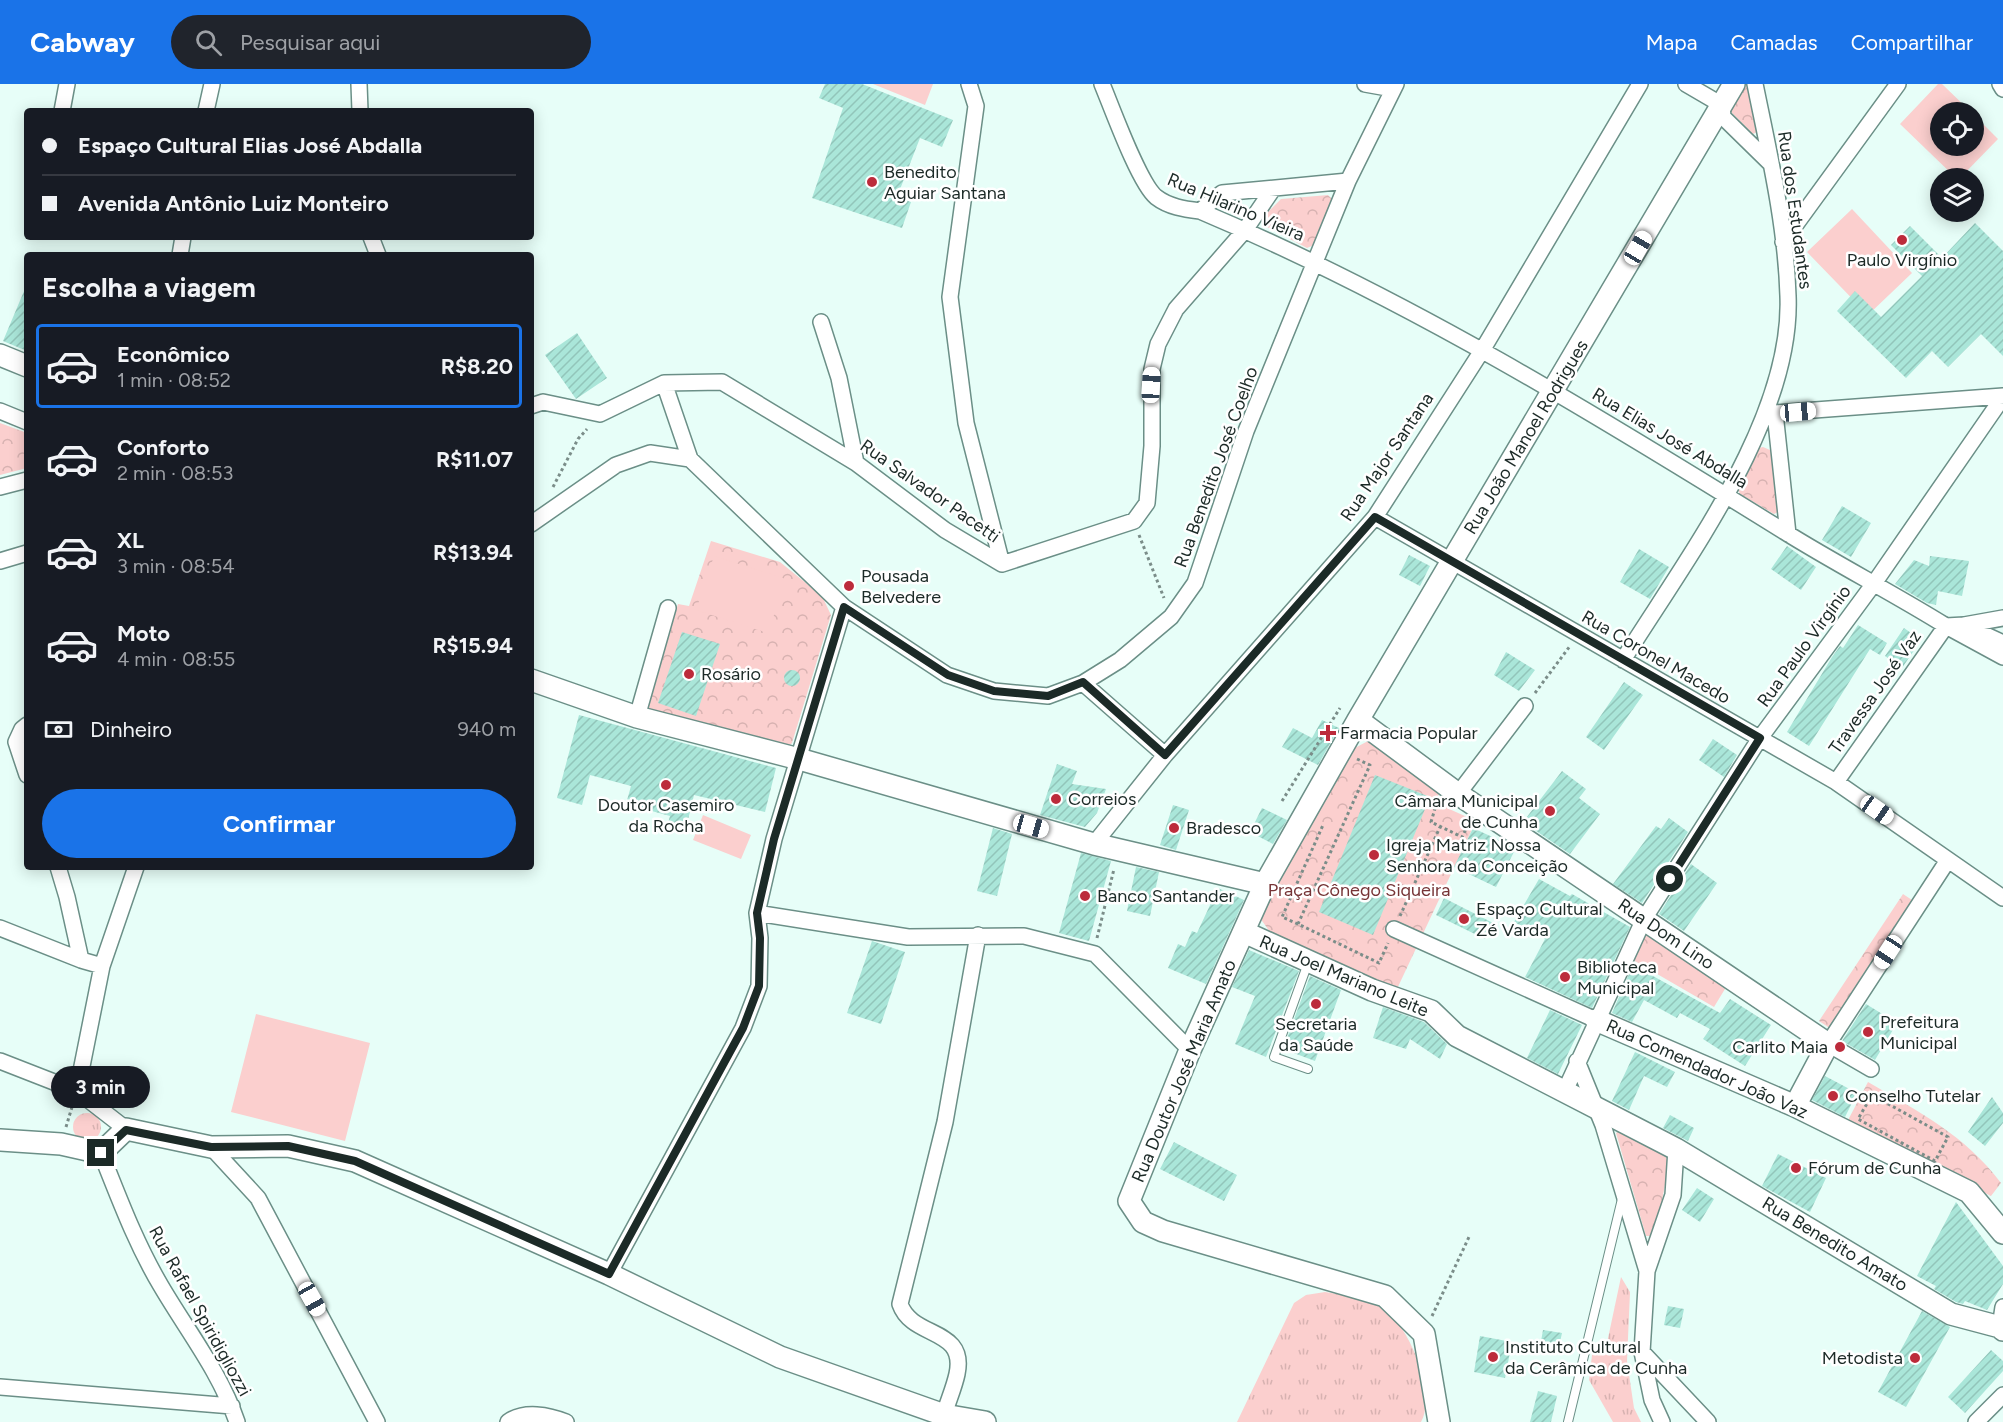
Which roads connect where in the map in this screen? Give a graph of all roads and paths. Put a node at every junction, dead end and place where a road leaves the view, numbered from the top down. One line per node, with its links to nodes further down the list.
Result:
1 (67, 84): 16 (street)
2 (212, 84): 17 (street)
3 (359, 84): 18 (street)
4 (969, 84): 51 (street)
5 (1102, 84): 22 (street, Rua Hilarino Vieira)
6 (1365, 84): 13 (street)
7 (1640, 84): 27 (street, Rua Major Santana)
8 (1686, 84): 15 (street)
9 (1734, 84): 15 (street, Rua João Manoel Rodrigues)
10 (1755, 84): 19 (street, Rua dos Estudantes)
11 (1898, 84): 24 (street)
12 (2000, 84): 14 (street)
13 (1394, 87): 20 (street, Rua Benedito José Coelho)
14 (2003, 89)
15 (1722, 105): 19 (street); 31 (street, Rua João Manoel Rodrigues)
16 (63, 108)
17 (207, 108)
18 (360, 108)
19 (1771, 164): 24 (street, Rua dos Estudantes)
20 (1348, 181): 21 (street); 25 (street, Rua Benedito José Coelho)
21 (1273, 189): 22 (street); 23 (street)
22 (1200, 211): 23 (street, Rua Hilarino Vieira)
23 (1245, 230): 25 (street, Rua Hilarino Vieira); 45 (street)
24 (1783, 242): 35 (street, Rua dos Estudantes)
25 (1316, 262): 27 (street, Rua Elias José Abdalla); 55 (street, Rua Benedito José Coelho)
26 (821, 322): 39 (street)
27 (1483, 349): 31 (street, Rua Elias José Abdalla); 44 (street, Rua Major Santana)
28 (0, 356): 29 (street)
29 (24, 365)
30 (664, 383): 36 (street); 38 (street); 39 (street, Rua Salvador Pacetti)
31 (1554, 391): 43 (street, Rua Elias José Abdalla); 50 (street, Rua João Manoel Rodrigues)
32 (2003, 396): 35 (street); 52 (street, Rua Paulo Virgínio)
33 (534, 405): 36 (street)
34 (0, 411): 37 (street)
35 (1772, 412): 43 (street, Rua dos Estudantes); 47 (street)
36 (600, 414): 42 (path)
37 (24, 421)
38 (690, 459): 46 (street); 53 (street, Rua Benedito José Coelho)
39 (856, 463): 51 (street, Rua Salvador Pacetti)
40 (24, 481): 41 (street)
41 (0, 487)
42 (552, 490)
43 (1726, 495): 47 (street, Rua Elias José Abdalla); 62 (street, Rua dos Estudantes)
44 (1375, 517): 50 (street, Rua Coronel Macedo); 70 (street, Rua Major Santana)
45 (1134, 521): 51 (street, Rua Salvador Pacetti); 55 (path)
46 (534, 522)
47 (1788, 534): 52 (street, Rua Elias José Abdalla)
48 (24, 554): 49 (street)
49 (0, 561)
50 (1453, 561): 59 (street, Rua Coronel Macedo); 67 (street, Rua João Manoel Rodrigues)
51 (1002, 564)
52 (1875, 582): 58 (street); 69 (street, Rua Paulo Virgínio)
53 (844, 607): 64 (street, Rua Benedito José Coelho); 72 (street)
54 (668, 608): 66 (street)
55 (1171, 617): 64 (street, Rua Benedito José Coelho)
56 (2003, 618): 57 (street)
57 (1964, 625): 58 (street); 60 (street)
58 (1946, 626): 61 (street); 74 (street, Travessa José Vaz)
59 (1579, 635): 62 (street, Rua Coronel Macedo); 65 (path)
60 (2003, 643)
61 (2003, 657)
62 (1623, 660): 69 (street, Rua Coronel Macedo)
63 (534, 681): 66 (street)
64 (1083, 682): 70 (street)
65 (1525, 706): 75 (street)
66 (637, 717): 72 (street)
67 (1359, 720): 75 (street, Rua Dom Lino); 84 (street, Rua João Manoel Rodrigues)
68 (24, 727): 73 (street)
69 (1760, 738): 74 (street, Rua Coronel Macedo); 87 (street, Rua Paulo Virgínio)
70 (1165, 755): 79 (street, Rua Major Santana)
71 (1353, 757): 88 (path)
72 (800, 759): 79 (street); 86 (street)
73 (24, 766)
74 (1836, 782): 81 (street, Rua Coronel Macedo)
75 (1448, 796): 78 (path); 87 (street, Rua Dom Lino)
76 (1471, 819): 78 (path)
77 (1325, 821): 88 (path)
78 (1440, 826): 90 (path)
79 (1094, 844): 80 (street)
80 (1119, 850): 84 (street); 93 (path)
81 (1948, 860): 85 (street, Rua Coronel Macedo); 98 (street)
82 (59, 870): 94 (street)
83 (135, 870): 96 (street)
84 (1265, 884): 91 (street, Rua Doutor José Maria Amato)
85 (2003, 898)
86 (757, 913): 92 (street); 119 (street)
87 (1644, 919): 97 (street, Rua Paulo Virgínio); 98 (street, Rua Dom Lino)
88 (1298, 924): 90 (path)
89 (0, 928): 94 (street)
90 (1394, 929): 97 (street, Rua Comendador João Vaz)
91 (1244, 932): 95 (street, Rua Joel Mariano Leite); 99 (street, Rua Doutor José Maria Amato)
92 (978, 935): 99 (street); 126 (street)
93 (1096, 941)
94 (81, 960): 96 (street)
95 (1308, 963): 102 (lane); 105 (street, Rua Joel Mariano Leite)
96 (102, 966): 104 (street)
97 (1596, 1020): 101 (street, Rua Paulo Virgínio); 106 (street, Rua Comendador João Vaz)
98 (1828, 1044): 103 (street); 106 (street)
99 (1190, 1050): 121 (street, Rua Doutor José Maria Amato)
100 (0, 1060): 104 (street)
101 (1577, 1061): 105 (street, Rua Paulo Virgínio); 107 (street)
102 (1308, 1069)
103 (1871, 1069)
104 (77, 1091): 109 (street); 111 (path)
105 (1564, 1093): 107 (street, Rua Joel Mariano Leite)
106 (1795, 1106): 116 (street, Rua Comendador João Vaz)
107 (1598, 1109): 113 (street, Rua Benedito Amato); 115 (street)
108 (1858, 1119): 108 (path)
109 (126, 1130): 112 (street); 114 (street)
110 (0, 1140): 111 (street)
111 (61, 1144): 114 (street)
112 (211, 1147): 119 (street); 128 (street)
113 (1676, 1149): 118 (street); 120 (street, Rua Benedito Amato)
114 (101, 1153): 125 (street, Rua Rafael Spiridigliozzi)
115 (1624, 1193): 118 (street); 133 (lane)
116 (2003, 1232)
117 (1469, 1237): 121 (path)
118 (1647, 1270): 122 (street)
119 (609, 1274): 126 (street)
120 (2002, 1321)
121 (1424, 1334): 132 (street)
122 (1642, 1352): 134 (street); 135 (street)
123 (0, 1387): 125 (street)
124 (2003, 1395): 136 (street)
125 (232, 1406): 127 (street, Rua Rafael Spiridigliozzi)
126 (944, 1414): 131 (street)
127 (237, 1422)
128 (377, 1422)
129 (508, 1422): 130 (street)
130 (566, 1422)
131 (984, 1422)
132 (1439, 1422)
133 (1568, 1422)
134 (1662, 1422)
135 (1708, 1422)
136 (1976, 1422)

